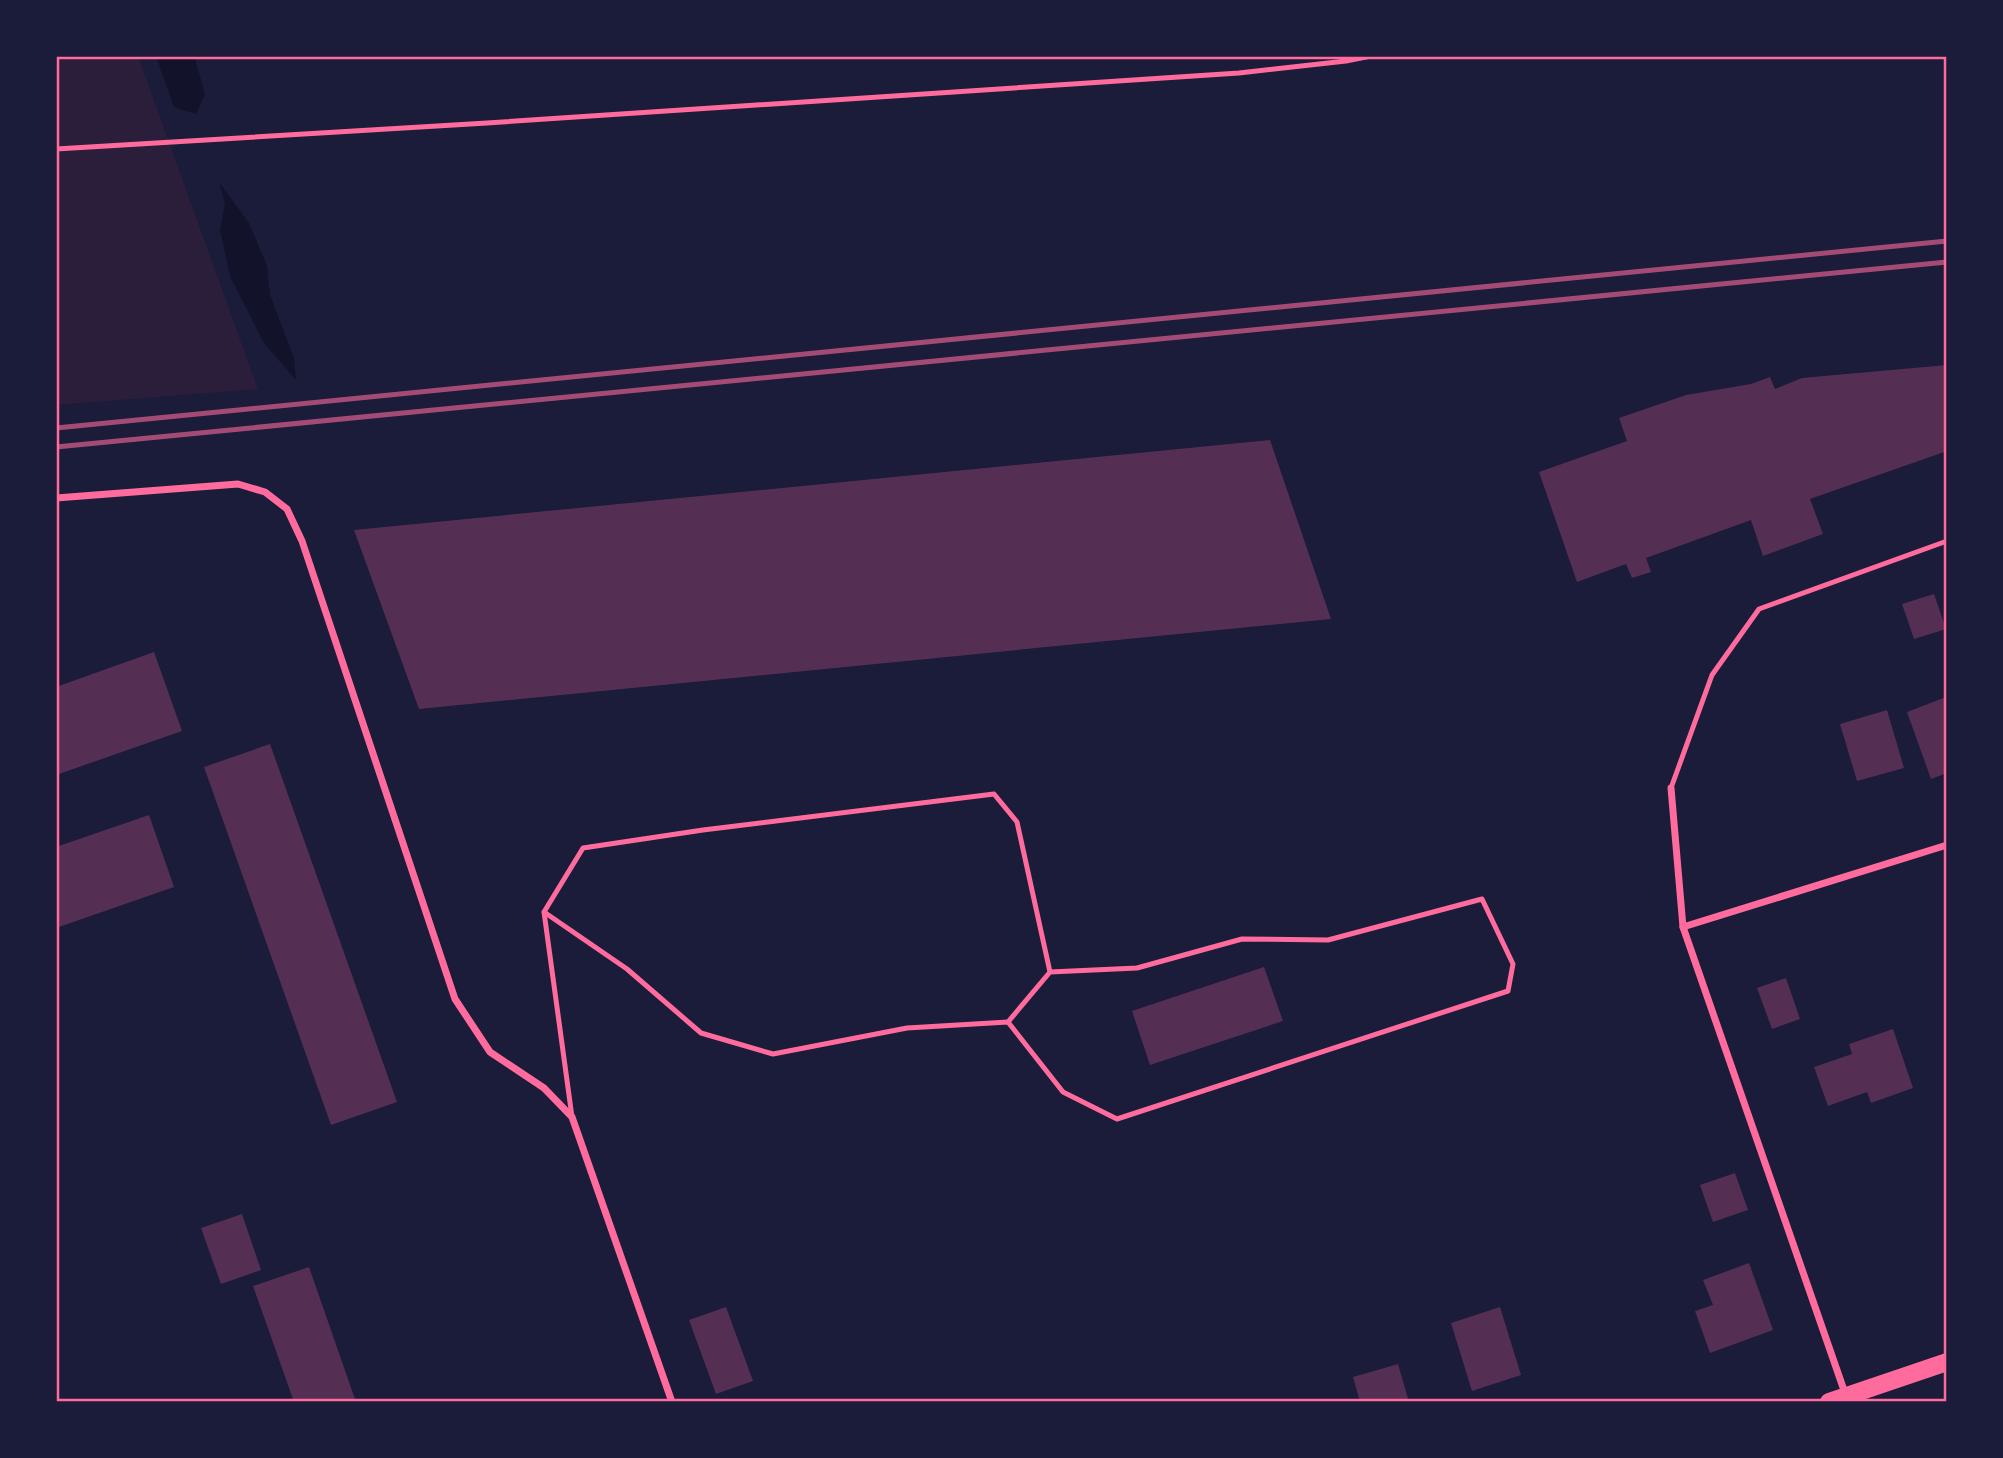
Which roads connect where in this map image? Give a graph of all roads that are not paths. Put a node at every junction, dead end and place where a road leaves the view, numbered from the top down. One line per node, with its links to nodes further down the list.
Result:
1 (1371, 56): 2 (lane)
2 (56, 149)
3 (56, 498): 11 (street)
4 (1947, 541): 5 (lane)
5 (1671, 788): 8 (street)
6 (1947, 845): 8 (street)
7 (544, 912): 9 (lane); 10 (lane); 11 (lane)
8 (1683, 927): 13 (street)
9 (1050, 972): 10 (lane); 10 (lane)
10 (1009, 1022)
11 (572, 1117): 14 (street)
12 (1947, 1362): 13 (main road)
13 (1838, 1399)
14 (672, 1402)

